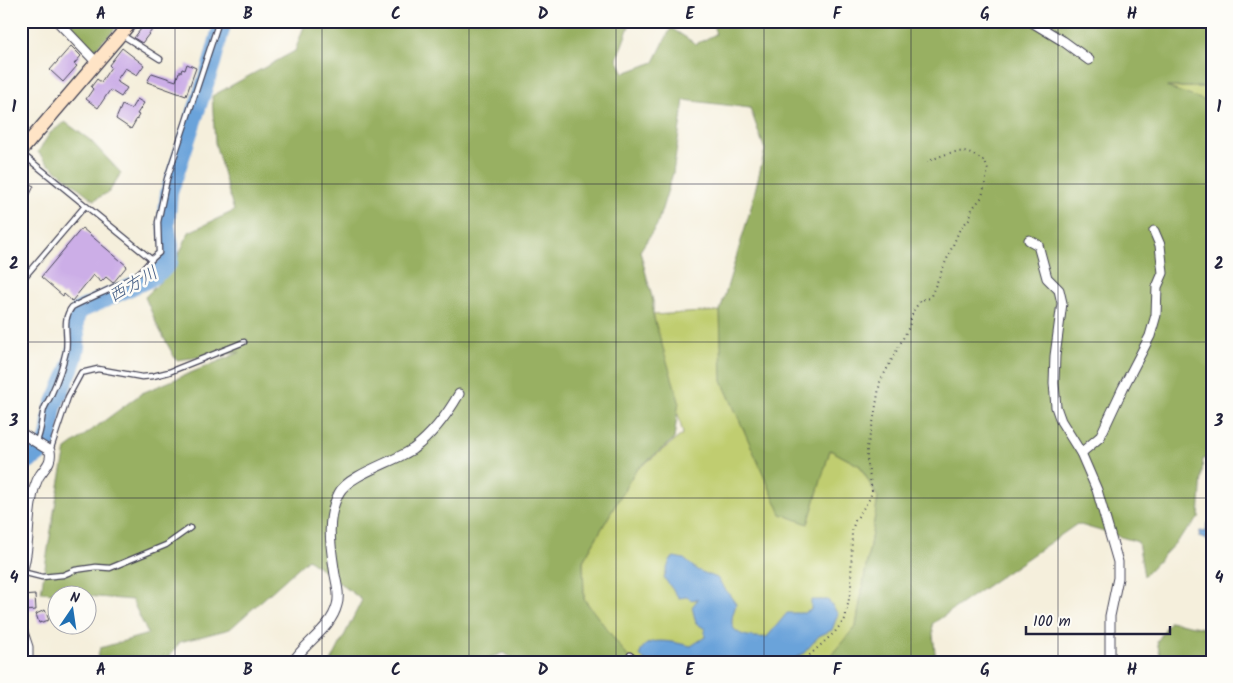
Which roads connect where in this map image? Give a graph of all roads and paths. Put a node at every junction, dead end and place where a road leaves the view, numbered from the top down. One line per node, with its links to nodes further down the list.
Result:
1 (57, 21): 8 (street)
2 (132, 21): 5 (main road)
3 (219, 21): 14 (lane)
4 (1030, 21): 7 (street)
5 (121, 34): 6 (lane); 8 (main road)
6 (160, 59)
7 (1089, 60)
8 (97, 63): 9 (main road)
9 (21, 152): 11 (lane)
10 (928, 162): 29 (path)
11 (85, 206): 14 (lane); 15 (lane)
12 (1154, 231): 21 (street)
13 (1029, 240): 21 (street)
14 (151, 259): 19 (lane)
15 (21, 281)
16 (244, 342): 20 (lane)
17 (459, 394): 27 (street)
18 (21, 433): 19 (street)
19 (38, 444): 20 (street)
20 (50, 451): 23 (street)
21 (1081, 453): 30 (street)
22 (190, 528): 23 (lane)
23 (22, 574)
24 (21, 626): 26 (street)
25 (630, 655): 28 (lane)
26 (28, 662)
27 (293, 662)
28 (638, 662)
29 (802, 662)
30 (1112, 662)

